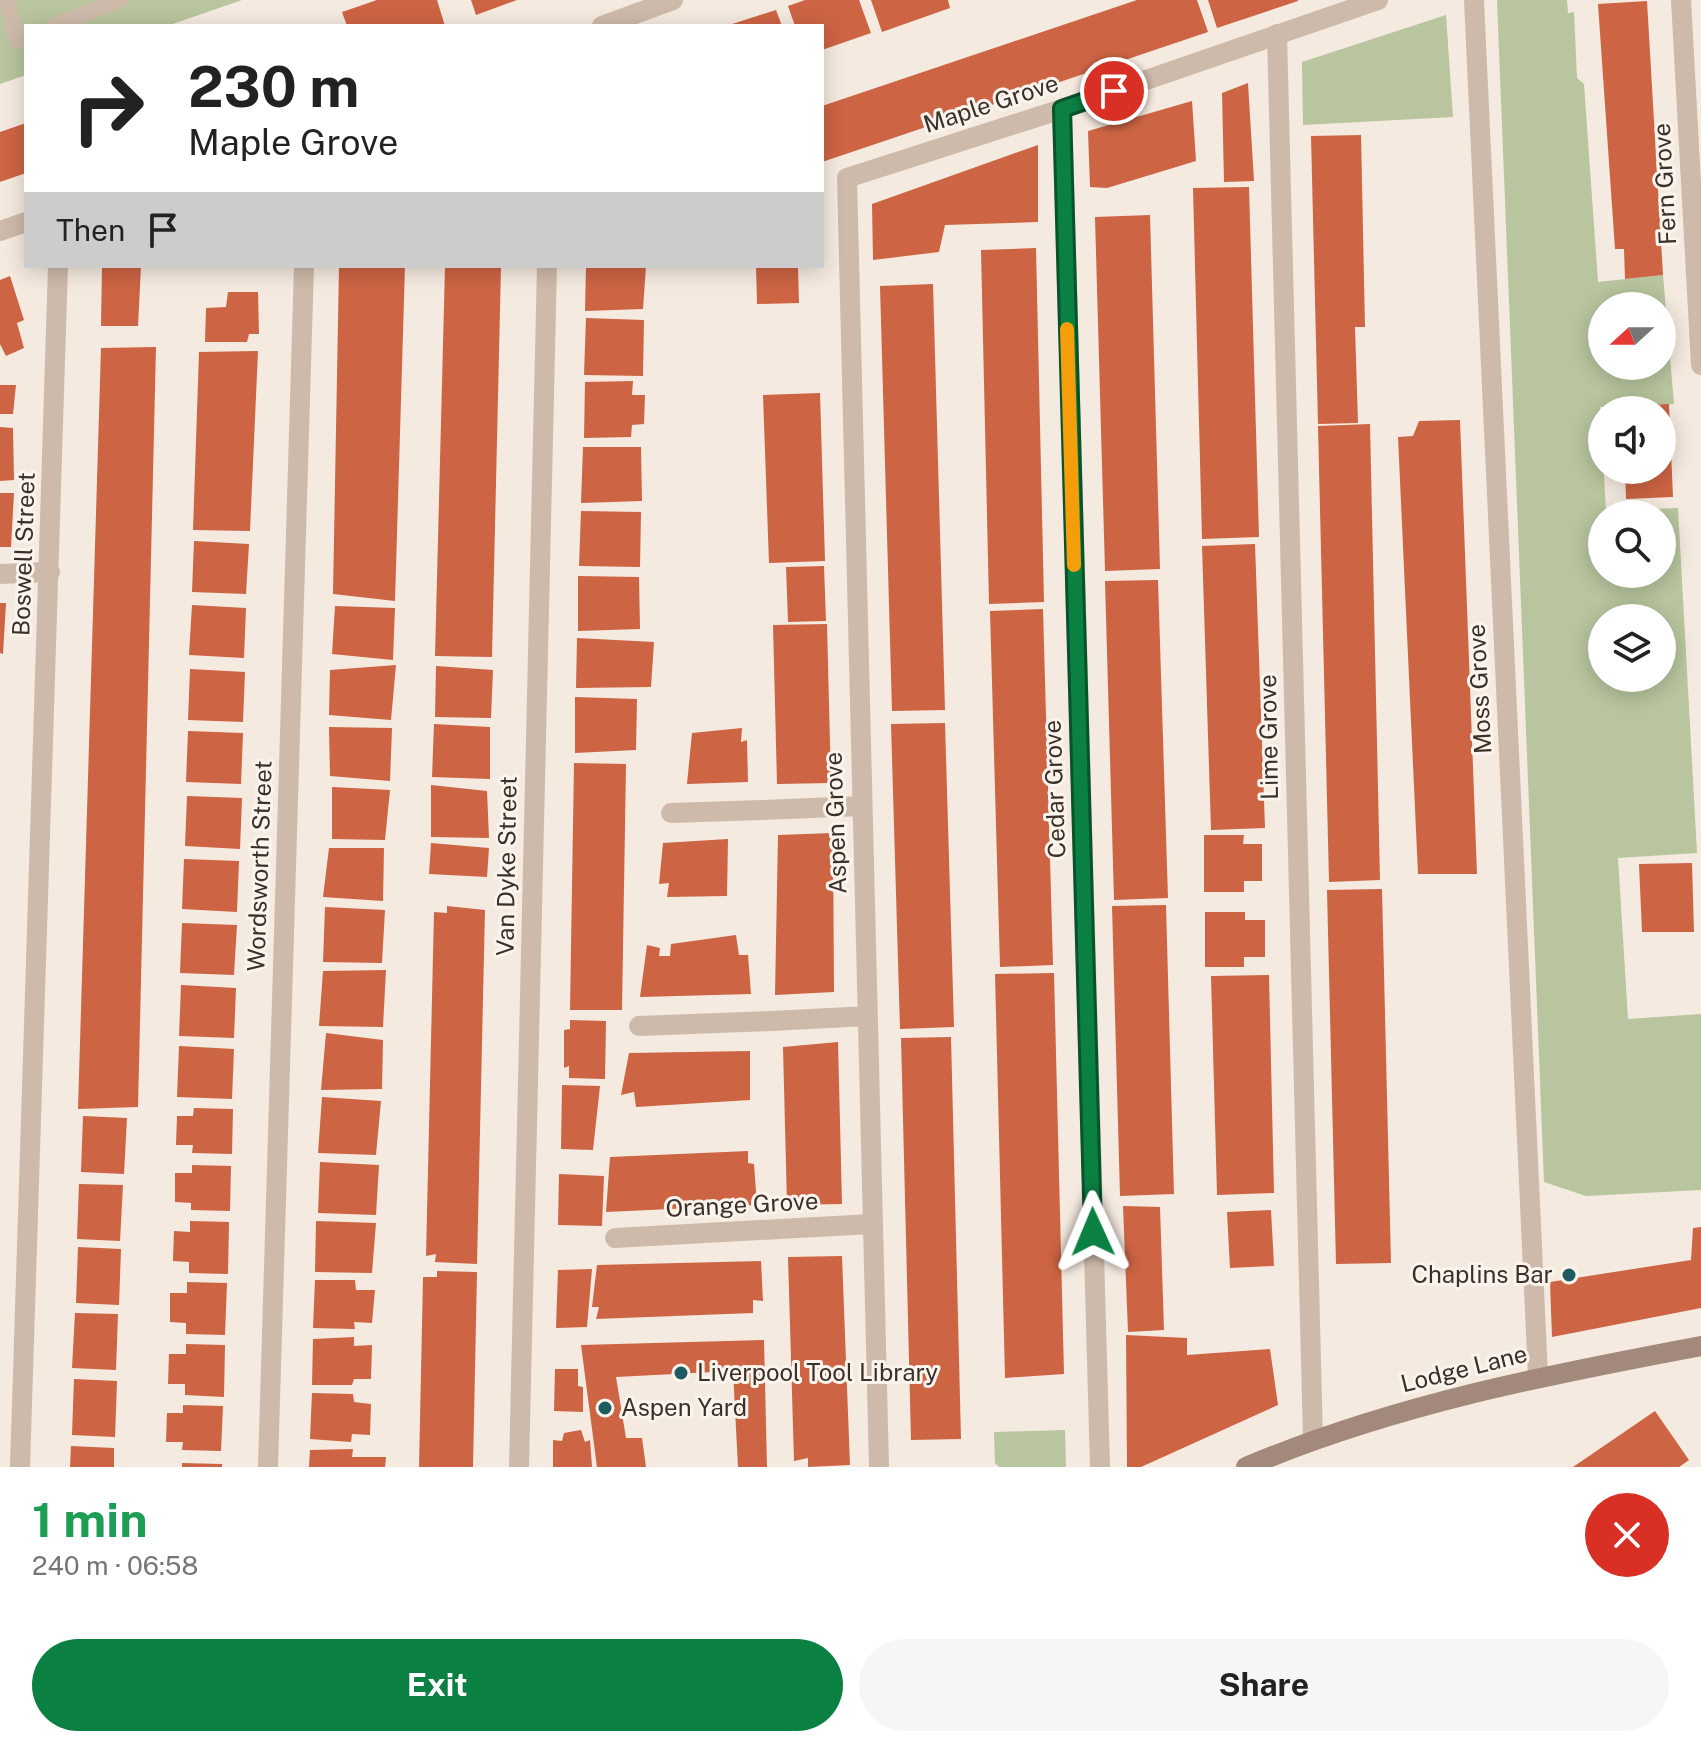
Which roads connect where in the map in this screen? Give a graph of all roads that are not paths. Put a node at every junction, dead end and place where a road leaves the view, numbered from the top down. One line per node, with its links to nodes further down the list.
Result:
1 (7, 0): 10 (lane)
2 (120, 0): 7 (lane)
3 (673, 0): 8 (street)
4 (1378, 0): 9 (street, Maple Grove)
5 (1474, 0): 29 (street, Moss Grove)
6 (1681, 0): 19 (street, Fern Grove)
7 (59, 24)
8 (607, 24)
9 (1277, 34): 12 (street, Maple Grove); 30 (street, Lime Grove)
10 (22, 39): 11 (lane)
11 (0, 46)
12 (1062, 109): 13 (street, Maple Grove); 36 (street, Cedar Grove)
13 (847, 178): 22 (street, Aspen Grove)
14 (24, 223): 15 (street)
15 (0, 231)
16 (58, 268): 20 (street, Boswell Street)
17 (304, 268): 33 (street, Wordsworth Street)
18 (547, 268): 34 (street, Van Dyke Street)
19 (1701, 365)
20 (50, 572): 21 (street); 32 (street, Boswell Street)
21 (0, 574)
22 (861, 806): 23 (street); 24 (street, Aspen Grove)
23 (671, 813)
24 (868, 1016): 25 (street); 26 (street, Aspen Grove)
25 (639, 1026)
26 (871, 1224): 27 (street, Orange Grove); 35 (street, Aspen Grove)
27 (615, 1238)
28 (1701, 1346): 29 (main road, Lodge Lane)
29 (1538, 1376): 30 (main road, Lodge Lane)
30 (1313, 1439): 31 (main road, Lodge Lane)
31 (1288, 1459): 37 (main road, Lodge Lane)
32 (20, 1467)
33 (268, 1467)
34 (519, 1467)
35 (879, 1467)
36 (1100, 1467)
37 (1246, 1467)

